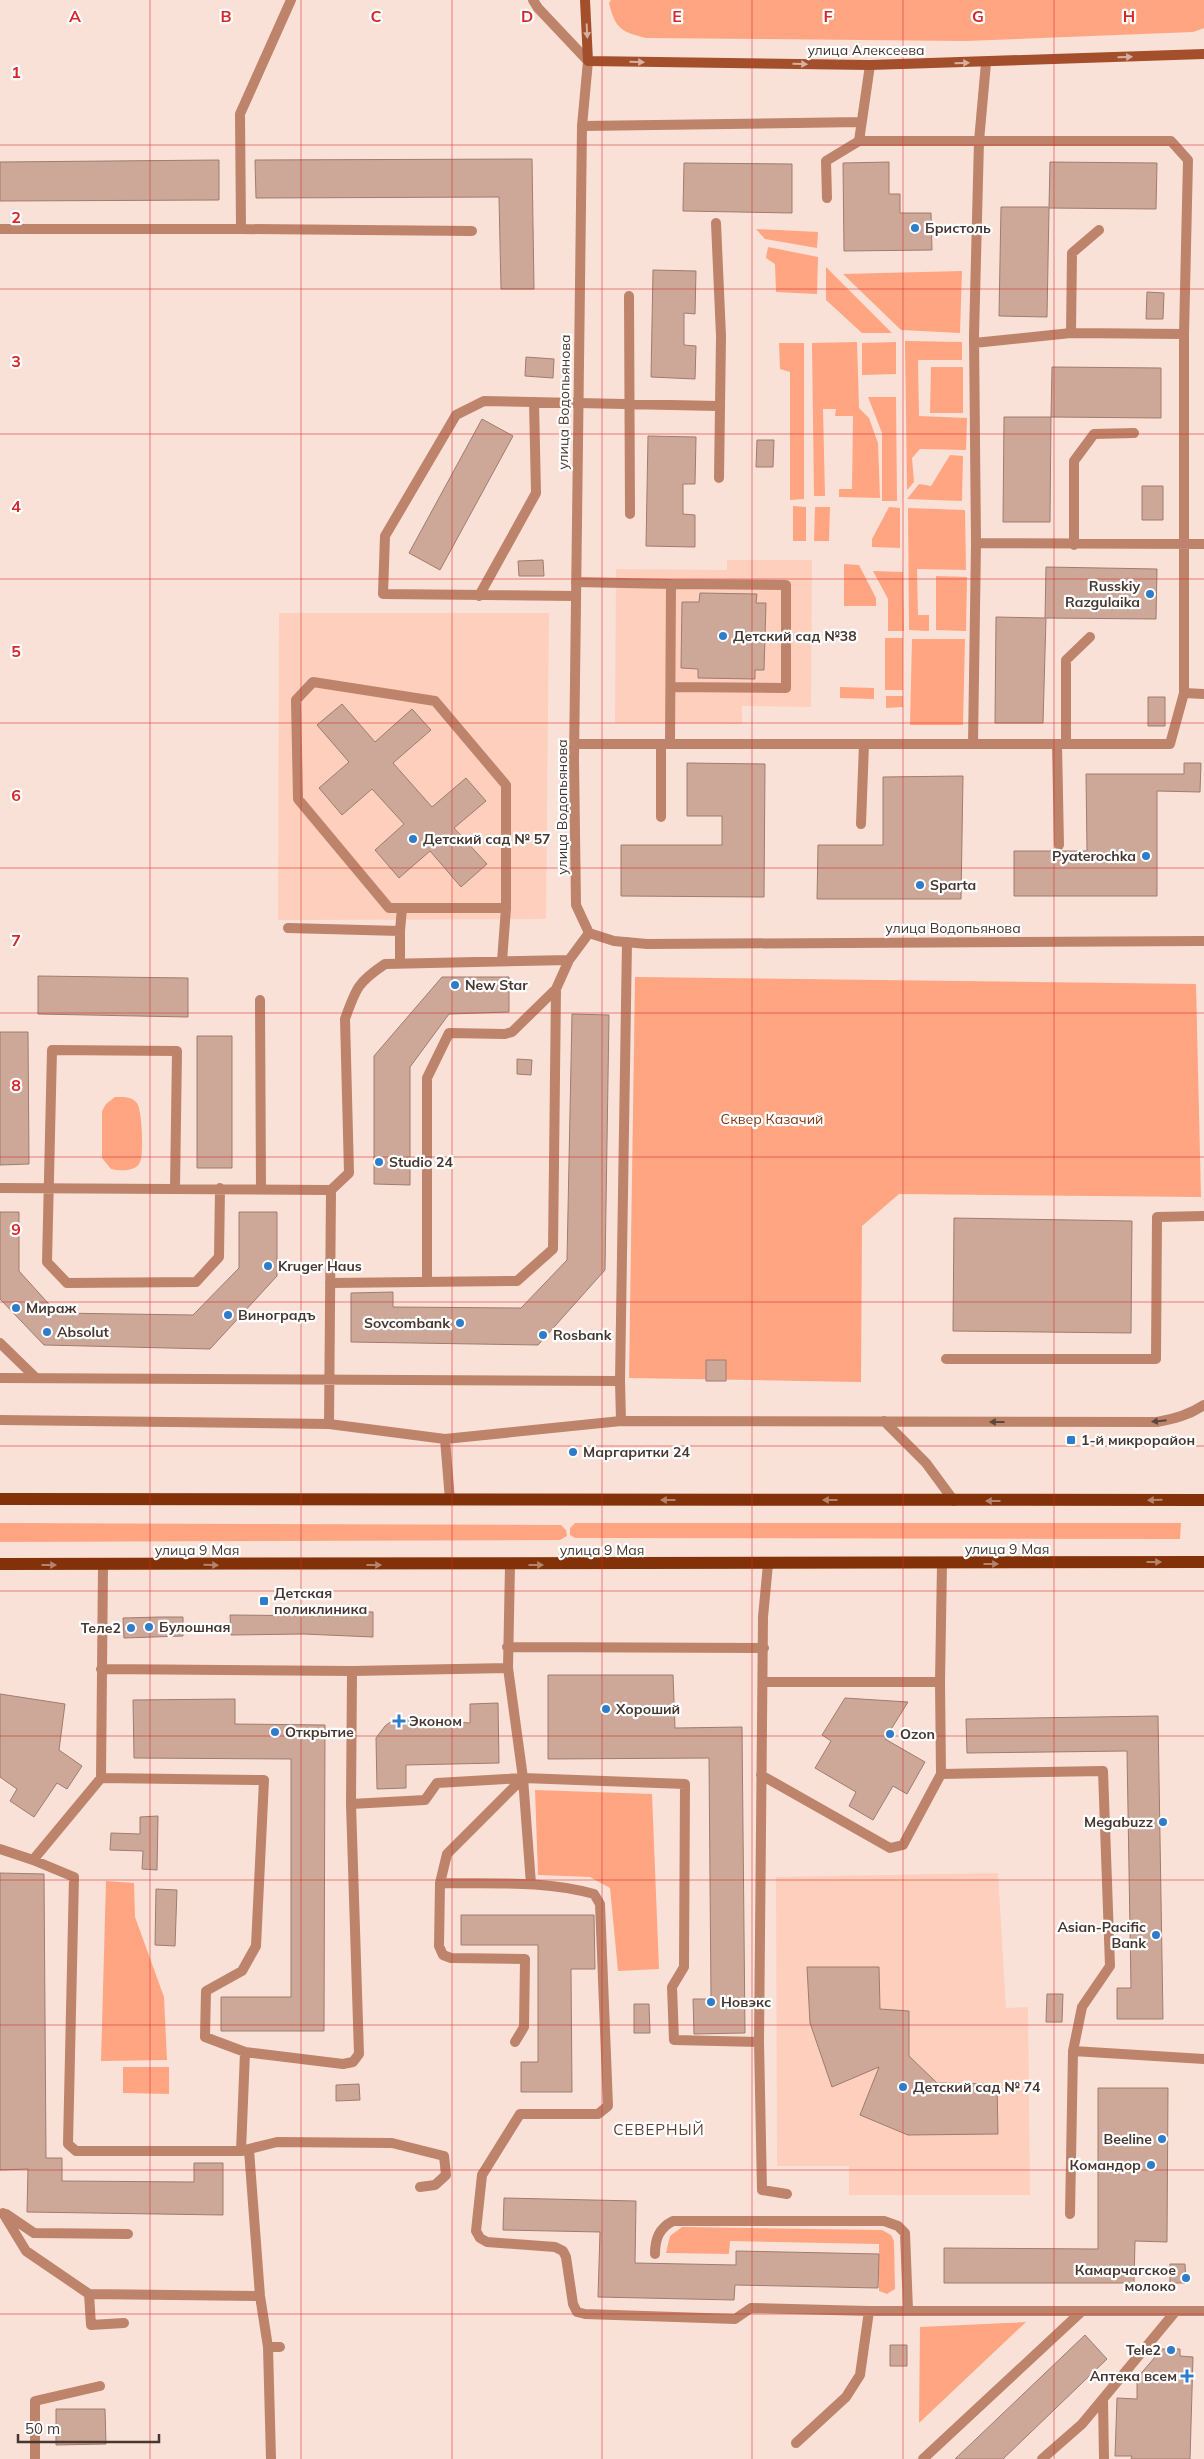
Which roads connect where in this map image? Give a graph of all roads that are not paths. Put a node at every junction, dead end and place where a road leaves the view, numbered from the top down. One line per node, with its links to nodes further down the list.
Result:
1 (291, 0): 15 (street)
2 (533, 0): 5 (street)
3 (585, 0): 5 (street, one-way to 5)
4 (1204, 54): 6 (street, улица Алексеева, one-way to 4)
5 (588, 61): 7 (street, улица Алексеева, one-way to 7); 9 (street, улица Водопьянова)
6 (986, 63): 7 (street, улица Алексеева, one-way to 6); 11 (street)
7 (870, 65): 8 (street)
8 (861, 122): 9 (street); 10 (street)
9 (582, 126): 22 (street, улица Водопьянова)
10 (859, 141): 11 (street); 12 (street)
11 (979, 141): 20 (street); 21 (street)
12 (827, 198)
13 (716, 223): 25 (street)
14 (0, 230): 15 (street)
15 (241, 230): 17 (street)
16 (1099, 230): 19 (street)
17 (472, 231)
18 (629, 296): 24 (street)
19 (1071, 333): 20 (street); 21 (street)
20 (1184, 334): 32 (street)
21 (974, 343): 29 (street)
22 (578, 401): 23 (street); 24 (street); 33 (street, улица Водопьянова)
23 (534, 402): 35 (street); 35 (street)
24 (629, 404): 25 (street); 28 (street)
25 (718, 406): 27 (street)
26 (1134, 433): 31 (street)
27 (719, 478)
28 (630, 514)
29 (976, 543): 31 (street); 44 (street)
30 (1204, 544): 32 (street)
31 (1074, 545): 32 (street)
32 (1185, 546): 39 (street)
33 (576, 582): 34 (street); 36 (street, улица Водопьянова)
34 (671, 584): 38 (street); 38 (street)
35 (479, 596): 36 (street)
36 (576, 596): 41 (street, улица Водопьянова)
37 (1090, 637): 45 (street)
38 (671, 687): 42 (street)
39 (1184, 693): 40 (street); 45 (street)
40 (1204, 694)
41 (575, 744): 42 (street); 53 (street, улица Водопьянова)
42 (665, 744): 43 (street); 46 (street)
43 (864, 744): 44 (street); 47 (street)
44 (973, 744): 45 (street)
45 (1061, 744): 48 (street)
46 (661, 818)
47 (861, 824)
48 (1059, 845)
49 (402, 908): 50 (street); 50 (street); 52 (street)
50 (506, 908): 57 (street)
51 (288, 928): 52 (street)
52 (400, 931): 58 (street)
53 (589, 933): 55 (street, улица Водопьянова); 56 (street)
54 (1204, 940): 55 (street, улица Водопьянова)
55 (628, 942): 75 (street)
56 (569, 960): 57 (street); 59 (street)
57 (502, 961): 58 (street)
58 (400, 964): 66 (street)
59 (556, 990): 68 (street); 68 (street)
60 (260, 1000): 65 (street)
61 (0, 1188): 62 (street)
62 (48, 1188): 63 (street); 63 (street); 64 (street)
63 (175, 1188): 64 (street)
64 (220, 1188): 65 (street)
65 (261, 1189): 66 (street)
66 (331, 1190): 69 (street)
67 (1204, 1216): 71 (street)
68 (427, 1282): 69 (street)
69 (330, 1283): 74 (street)
70 (0, 1344): 73 (street)
71 (946, 1359)
72 (0, 1378): 73 (street)
73 (36, 1378): 74 (street)
74 (329, 1380): 75 (street); 80 (street)
75 (620, 1381): 78 (street)
76 (1204, 1405): 79 (street, one-way to 79)
77 (0, 1420): 80 (street)
78 (621, 1420): 79 (street); 81 (street)
79 (884, 1421): 84 (street)
80 (329, 1424): 81 (street)
81 (445, 1439): 83 (street)
82 (0, 1499): 83 (main road)
83 (450, 1500): 84 (main road, one-way to 83)
84 (954, 1500): 85 (main road, one-way to 84)
85 (1204, 1500)
86 (1204, 1562): 89 (main road, улица 9 Мая, one-way to 86)
87 (0, 1564): 90 (main road, улица 9 Мая, one-way to 90)
88 (768, 1564): 89 (main road, улица 9 Мая); 91 (main road, улица 9 Мая, one-way to 88); 93 (street)
89 (942, 1564): 98 (street)
90 (103, 1565): 91 (main road, улица 9 Мая, one-way to 91); 95 (street)
91 (510, 1565): 92 (street)
92 (507, 1647): 93 (street); 94 (street)
93 (764, 1648): 97 (street)
94 (508, 1668): 96 (street); 102 (street)
95 (101, 1669): 96 (street); 101 (street)
96 (352, 1671): 103 (street)
97 (764, 1682): 98 (street); 100 (street)
98 (940, 1682): 99 (street)
99 (941, 1774): 100 (street); 110 (street)
100 (761, 1775): 109 (street)
101 (101, 1778): 105 (street); 111 (street)
102 (523, 1778): 103 (street); 106 (street); 107 (street); 109 (street)
103 (351, 1804): 111 (street)
104 (0, 1849): 105 (street)
105 (33, 1860): 113 (street)
106 (440, 1883): 107 (street); 108 (street)
107 (531, 1884): 124 (street)
108 (515, 2042)
109 (759, 2042): 115 (street)
110 (1073, 2051): 112 (street); 117 (street)
111 (245, 2052): 113 (street)
112 (1204, 2059)
113 (245, 2150): 114 (street); 121 (street)
114 (420, 2187)
115 (786, 2194)
116 (2, 2212): 118 (street); 120 (street)
117 (1070, 2214)
118 (128, 2234)
119 (655, 2254): 122 (street)
120 (89, 2294): 121 (street); 127 (street)
121 (260, 2296): 128 (street)
122 (908, 2310): 124 (street); 125 (street)
123 (1204, 2310): 126 (street)
124 (870, 2312): 132 (street)
125 (1081, 2312): 126 (street); 135 (street)
126 (1175, 2312): 131 (street)
127 (124, 2323)
128 (268, 2347): 129 (street); 134 (street)
129 (280, 2347)
130 (100, 2386): 133 (street)
131 (1103, 2400): 136 (street); 137 (street)
132 (796, 2442)
133 (35, 2459)
134 (271, 2459)
135 (923, 2459)
136 (1042, 2459)
137 (1104, 2459)

